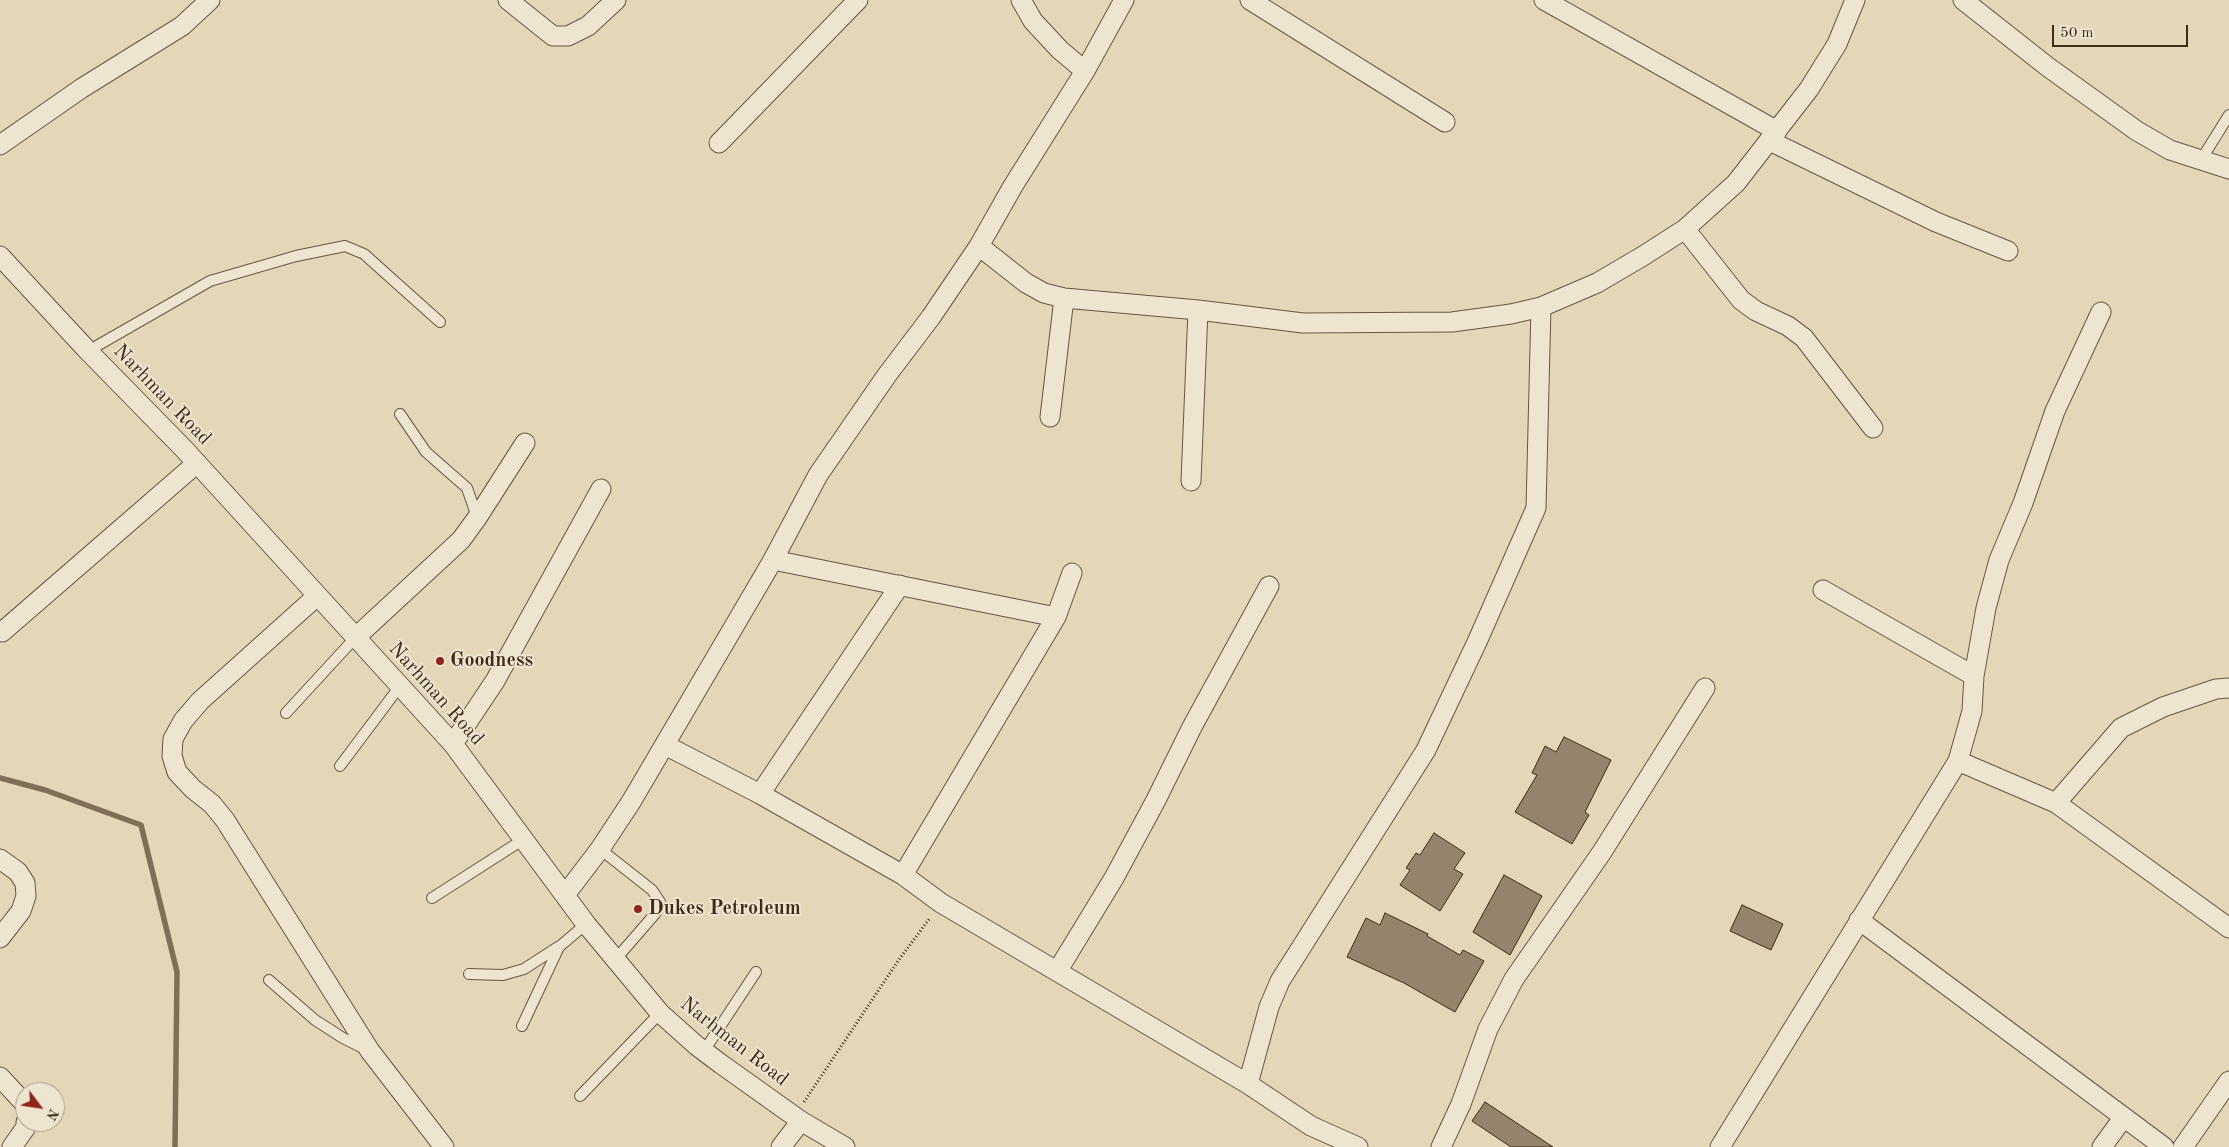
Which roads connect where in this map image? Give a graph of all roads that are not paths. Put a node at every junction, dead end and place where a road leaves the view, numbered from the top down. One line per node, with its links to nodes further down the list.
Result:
1 (210, 0): 16 (street)
2 (508, 0): 3 (street)
3 (616, 0)
4 (858, 0): 15 (street)
5 (1021, 0): 11 (street)
6 (1124, 0): 11 (street)
7 (1250, 0): 13 (street)
8 (1544, 0): 14 (street)
9 (1855, 0): 14 (street)
10 (1964, 0): 17 (street)
11 (1085, 70): 20 (street)
12 (2229, 115): 17 (lane)
13 (1445, 122)
14 (1774, 136): 19 (street); 21 (street)
15 (719, 142)
16 (0, 146)
17 (2201, 160): 18 (street)
18 (2229, 169)
19 (1685, 229): 24 (street); 31 (street)
20 (980, 246): 23 (street); 37 (street)
21 (2008, 251)
22 (0, 256): 28 (street, Narhman Road)
23 (1064, 298): 25 (street); 30 (street)
24 (1541, 307): 25 (street); 79 (street)
25 (1198, 310): 34 (street)
26 (2102, 312): 46 (street)
27 (440, 322): 28 (lane)
28 (88, 351): 33 (street, Narhman Road)
29 (400, 414): 36 (lane)
30 (1050, 417)
31 (1873, 428)
32 (525, 443): 36 (street)
33 (196, 463): 42 (street, Narhman Road); 44 (street)
34 (1190, 481)
35 (601, 489): 51 (street)
36 (478, 518): 45 (street)
37 (773, 560): 39 (street); 52 (street)
38 (1072, 573): 43 (street)
39 (900, 585): 43 (street); 55 (street)
40 (1269, 586): 69 (street)
41 (1823, 590): 46 (street)
42 (317, 596): 45 (street, Narhman Road); 75 (street)
43 (1056, 617): 60 (street)
44 (2, 632)
45 (355, 638): 47 (street, Narhman Road); 50 (lane)
46 (1974, 676): 53 (street)
47 (400, 686): 51 (street, Narhman Road); 54 (lane)
48 (1705, 688): 90 (street)
49 (2229, 688): 56 (street)
50 (286, 713)
51 (453, 744): 57 (street, Narhman Road)
52 (665, 745): 55 (street); 58 (street)
53 (1958, 761): 56 (street); 63 (street)
54 (340, 766)
55 (760, 794): 60 (street)
56 (2056, 804): 65 (street)
57 (524, 839): 61 (street, Narhman Road); 62 (lane)
58 (600, 849): 61 (street); 68 (lane)
59 (0, 859): 66 (street)
60 (903, 875): 69 (street)
61 (565, 895): 64 (street, Narhman Road)
62 (432, 898)
63 (1859, 920): 82 (street); 91 (street)
64 (586, 924): 67 (lane); 68 (street, Narhman Road)
65 (2229, 928)
66 (0, 938)
67 (559, 947): 71 (lane); 74 (lane)
68 (615, 960): 73 (street, Narhman Road)
69 (1058, 970): 79 (street)
70 (756, 972): 76 (lane)
71 (469, 974)
72 (269, 980): 75 (lane)
73 (660, 1013): 76 (street, Narhman Road); 81 (lane)
74 (522, 1026)
75 (370, 1052): 86 (street)
76 (704, 1052): 83 (street, Narhman Road)
77 (0, 1077): 80 (street)
78 (2229, 1081): 94 (street)
79 (1248, 1084): 89 (street)
80 (15, 1093)
81 (580, 1096)
82 (2123, 1118): 92 (street); 93 (street)
83 (798, 1119): 87 (street); 88 (street, Narhman Road)
84 (23, 1132): 85 (street)
85 (12, 1147)
86 (444, 1147)
87 (780, 1147)
88 (845, 1147)
89 (1358, 1147)
90 (1441, 1147)
91 (1720, 1147)
92 (2102, 1147)
93 (2164, 1147)
94 (2183, 1147)

